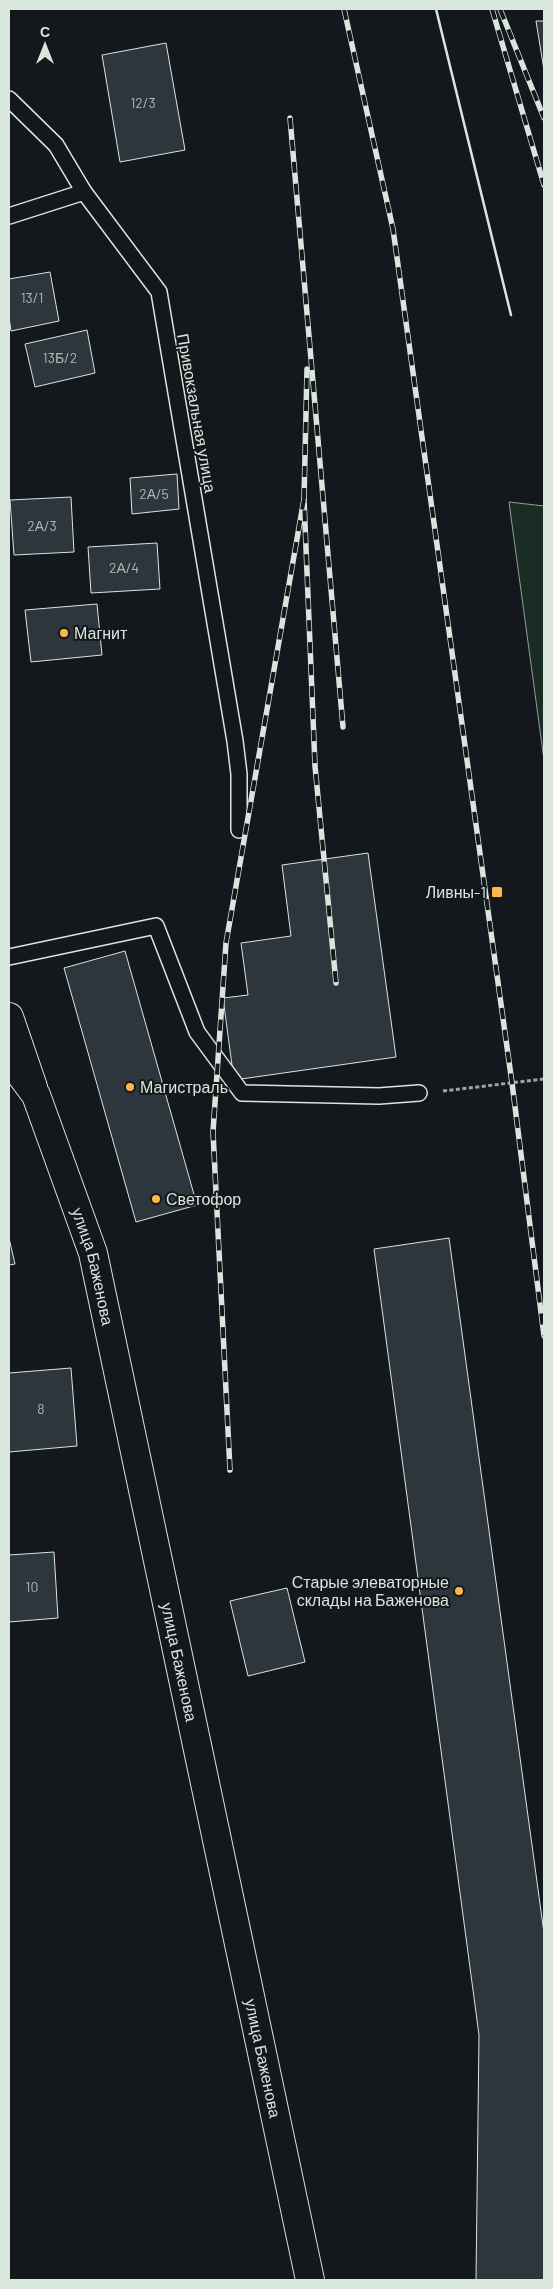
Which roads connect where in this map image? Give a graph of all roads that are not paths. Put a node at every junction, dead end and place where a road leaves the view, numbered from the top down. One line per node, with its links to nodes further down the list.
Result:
1 (9, 99): 2 (lane, Привокзальная улица)
2 (84, 192): 3 (lane); 4 (lane, Привокзальная улица)
3 (9, 216)
4 (239, 830)
5 (9, 957): 8 (lane)
6 (9, 1017): 9 (main road)
7 (9, 1059): 9 (main road, улица Баженова)
8 (419, 1094)
9 (36, 1095): 10 (main road, улица Баженова)
10 (310, 2280)

